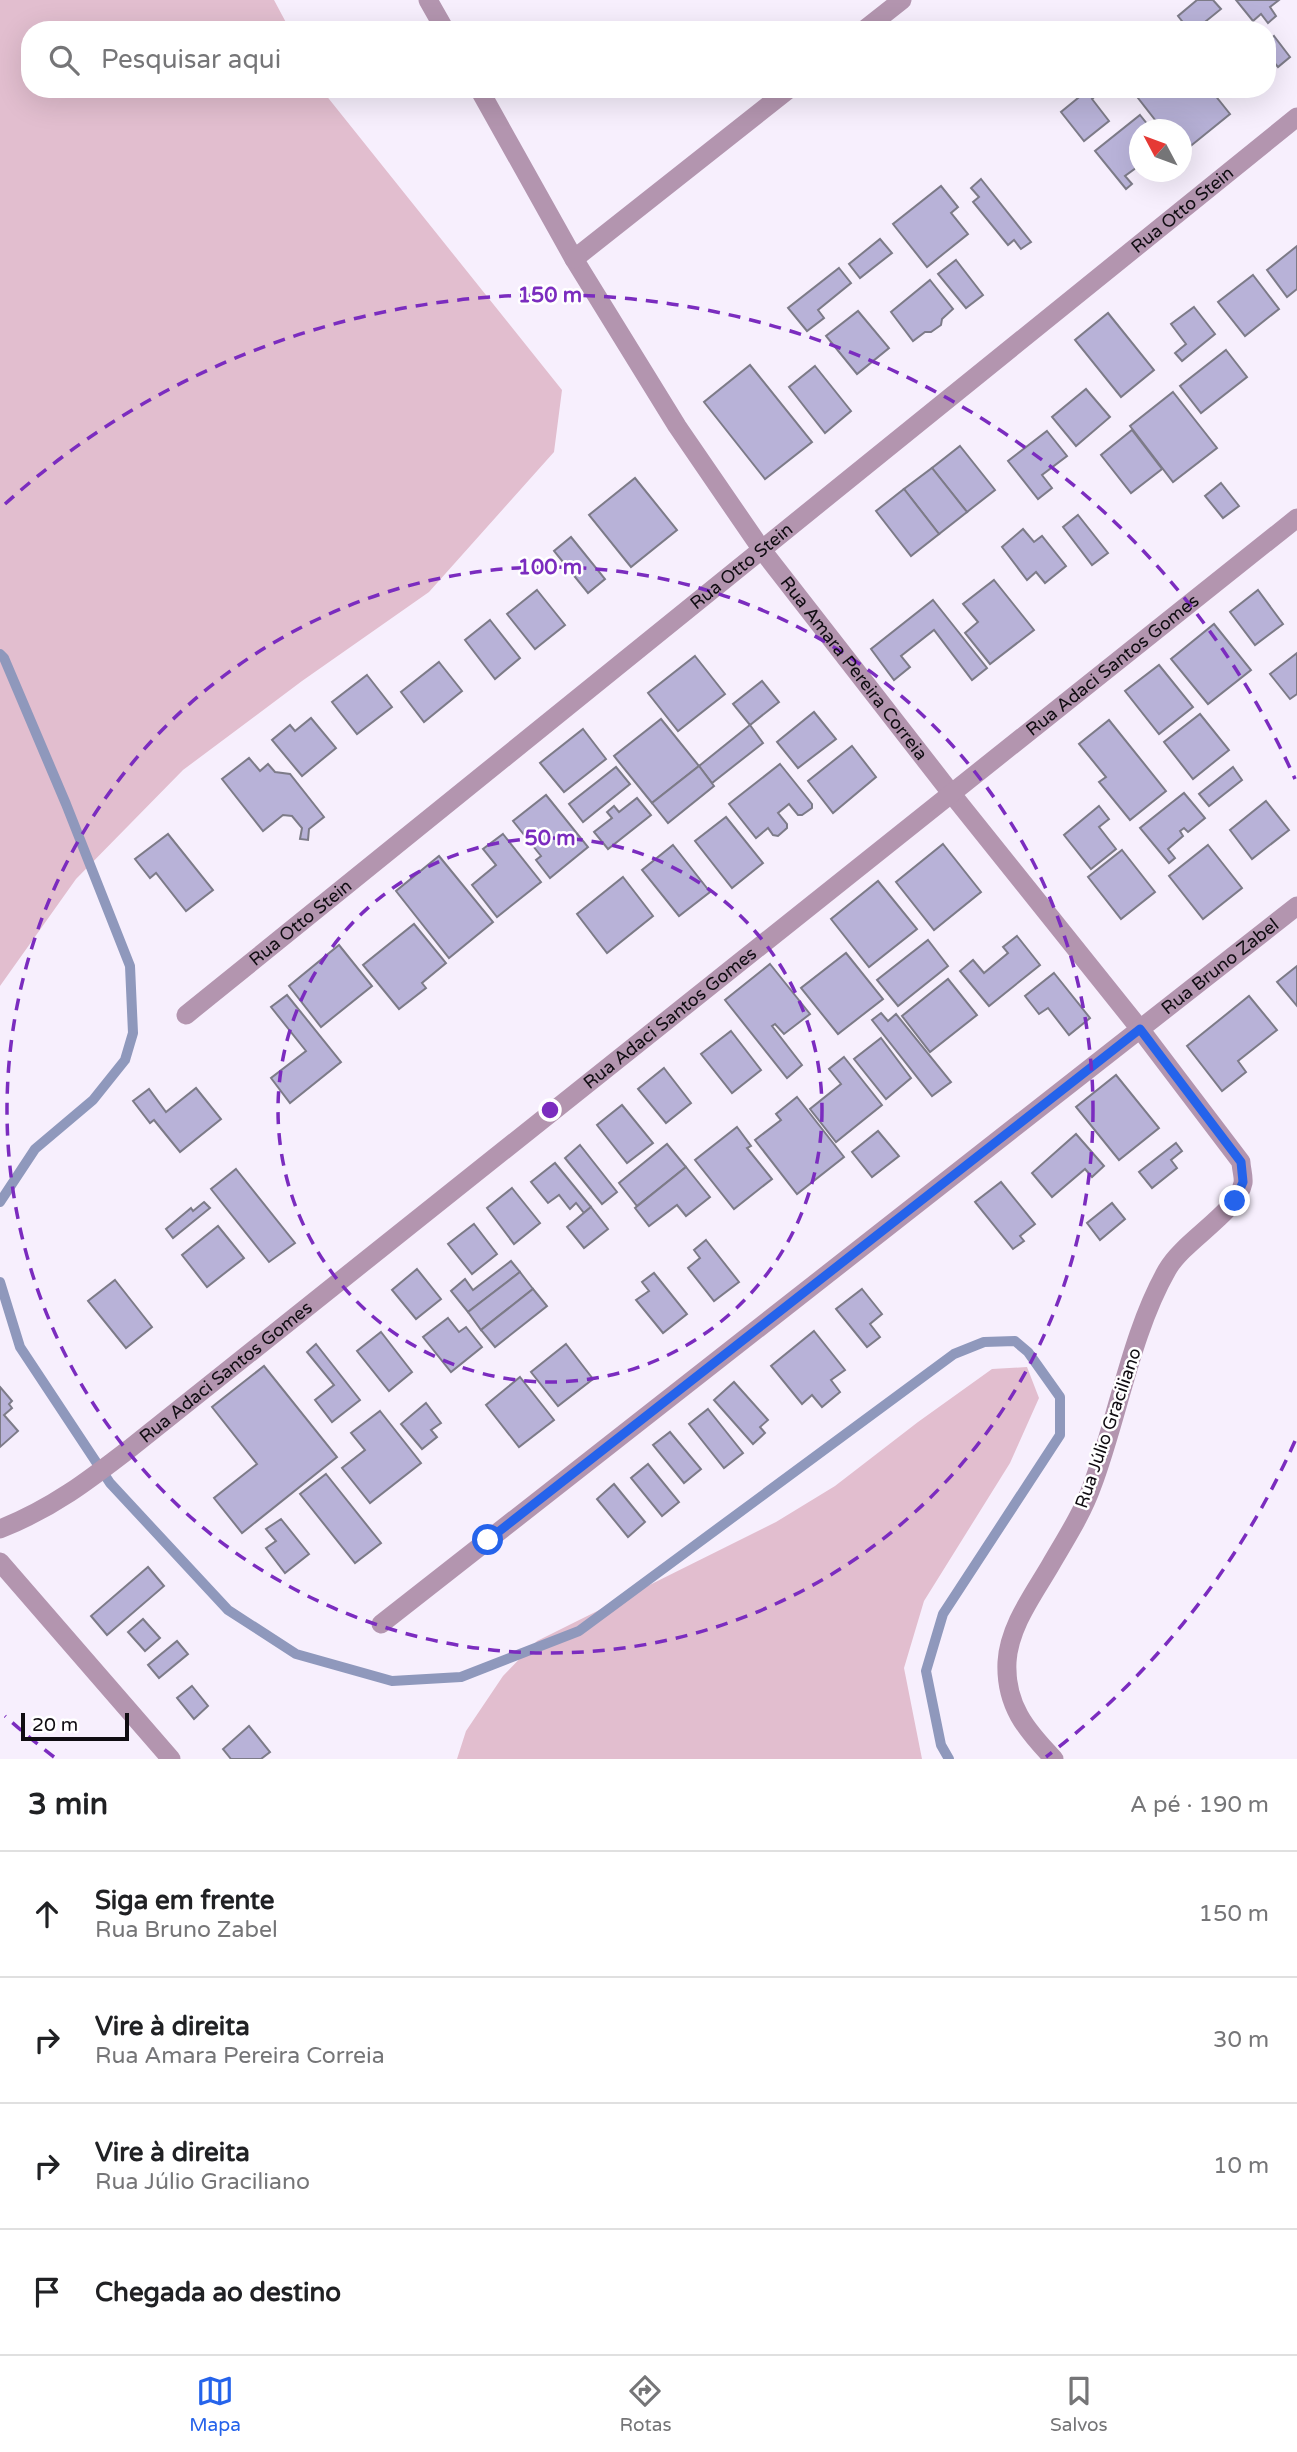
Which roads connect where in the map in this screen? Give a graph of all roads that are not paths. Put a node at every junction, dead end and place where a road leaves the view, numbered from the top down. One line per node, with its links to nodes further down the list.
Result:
1 (428, 0): 3 (street)
2 (902, 0): 4 (street)
3 (440, 21)
4 (875, 21)
5 (484, 98): 8 (street, Rua Amara Pereira Correia)
6 (778, 98): 8 (street)
7 (1297, 117): 10 (street, Rua Otto Stein)
8 (574, 259): 10 (street, Rua Amara Pereira Correia)
9 (1297, 518): 11 (street, Rua Adaci Santos Gomes)
10 (762, 550): 11 (street, Rua Amara Pereira Correia); 13 (street, Rua Otto Stein)
11 (950, 793): 14 (street, Rua Amara Pereira Correia); 16 (street, Rua Adaci Santos Gomes)
12 (1297, 906): 14 (street, Rua Bruno Zabel)
13 (186, 1015)
14 (1140, 1029): 15 (street, Rua Amara Pereira Correia); 18 (street, Rua Bruno Zabel)
15 (1230, 1145): 20 (street, Rua Júlio Graciliano)
16 (0, 1529)
17 (0, 1562): 19 (street)
18 (381, 1624)
19 (171, 1759)
20 (1054, 1759)

